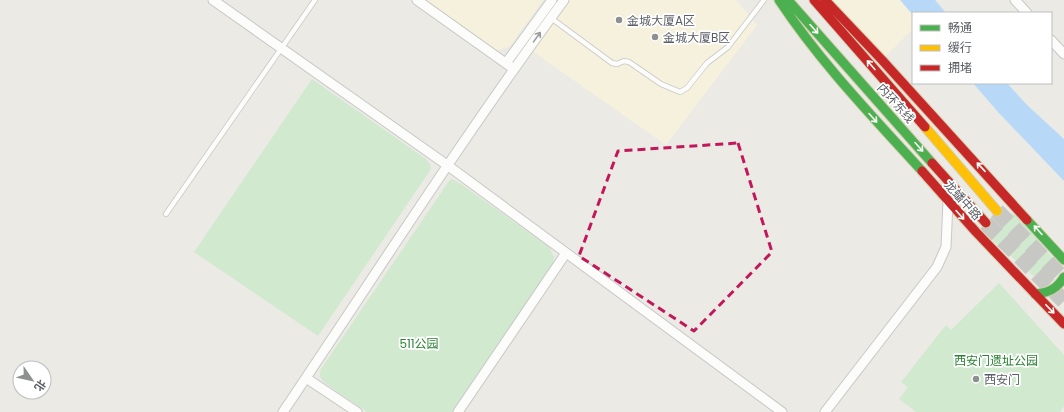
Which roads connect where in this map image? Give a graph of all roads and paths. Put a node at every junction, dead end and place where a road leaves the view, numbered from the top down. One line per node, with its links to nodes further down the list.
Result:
1 (213, 0): 15 (street)
2 (315, 0): 15 (lane)
3 (417, 0): 17 (street)
4 (552, 0): 17 (street)
5 (564, 0): 13 (street)
6 (764, 0): 13 (lane)
7 (779, 0): 19 (main road, 龙蟠中路, one-way to 19)
8 (788, 0): 22 (main road, 内环东线, one-way to 22)
9 (814, 0): 20 (main road, 内环东线, one-way to 9)
10 (825, 0): 24 (main road, one-way to 10)
11 (1015, 0): 12 (street)
12 (1026, 12)
13 (551, 18): 17 (street, one-way to 13)
14 (1052, 41): 16 (street)
15 (281, 48): 18 (street); 21 (lane)
16 (1064, 54)
17 (510, 66): 18 (street)
18 (447, 165): 23 (street); 28 (street)
19 (948, 201): 26 (main road, 龙蟠中路, one-way to 26); 33 (street)
20 (997, 211)
21 (166, 214)
22 (986, 223)
23 (566, 253): 31 (street); 32 (street)
24 (1064, 260)
25 (1064, 277): 26 (main road)
26 (1035, 294): 27 (main road, 龙蟠中路, one-way to 27)
27 (1064, 324)
28 (306, 378): 29 (street); 30 (street)
29 (283, 412)
30 (357, 412)
31 (458, 412)
32 (782, 412)
33 (825, 412)

